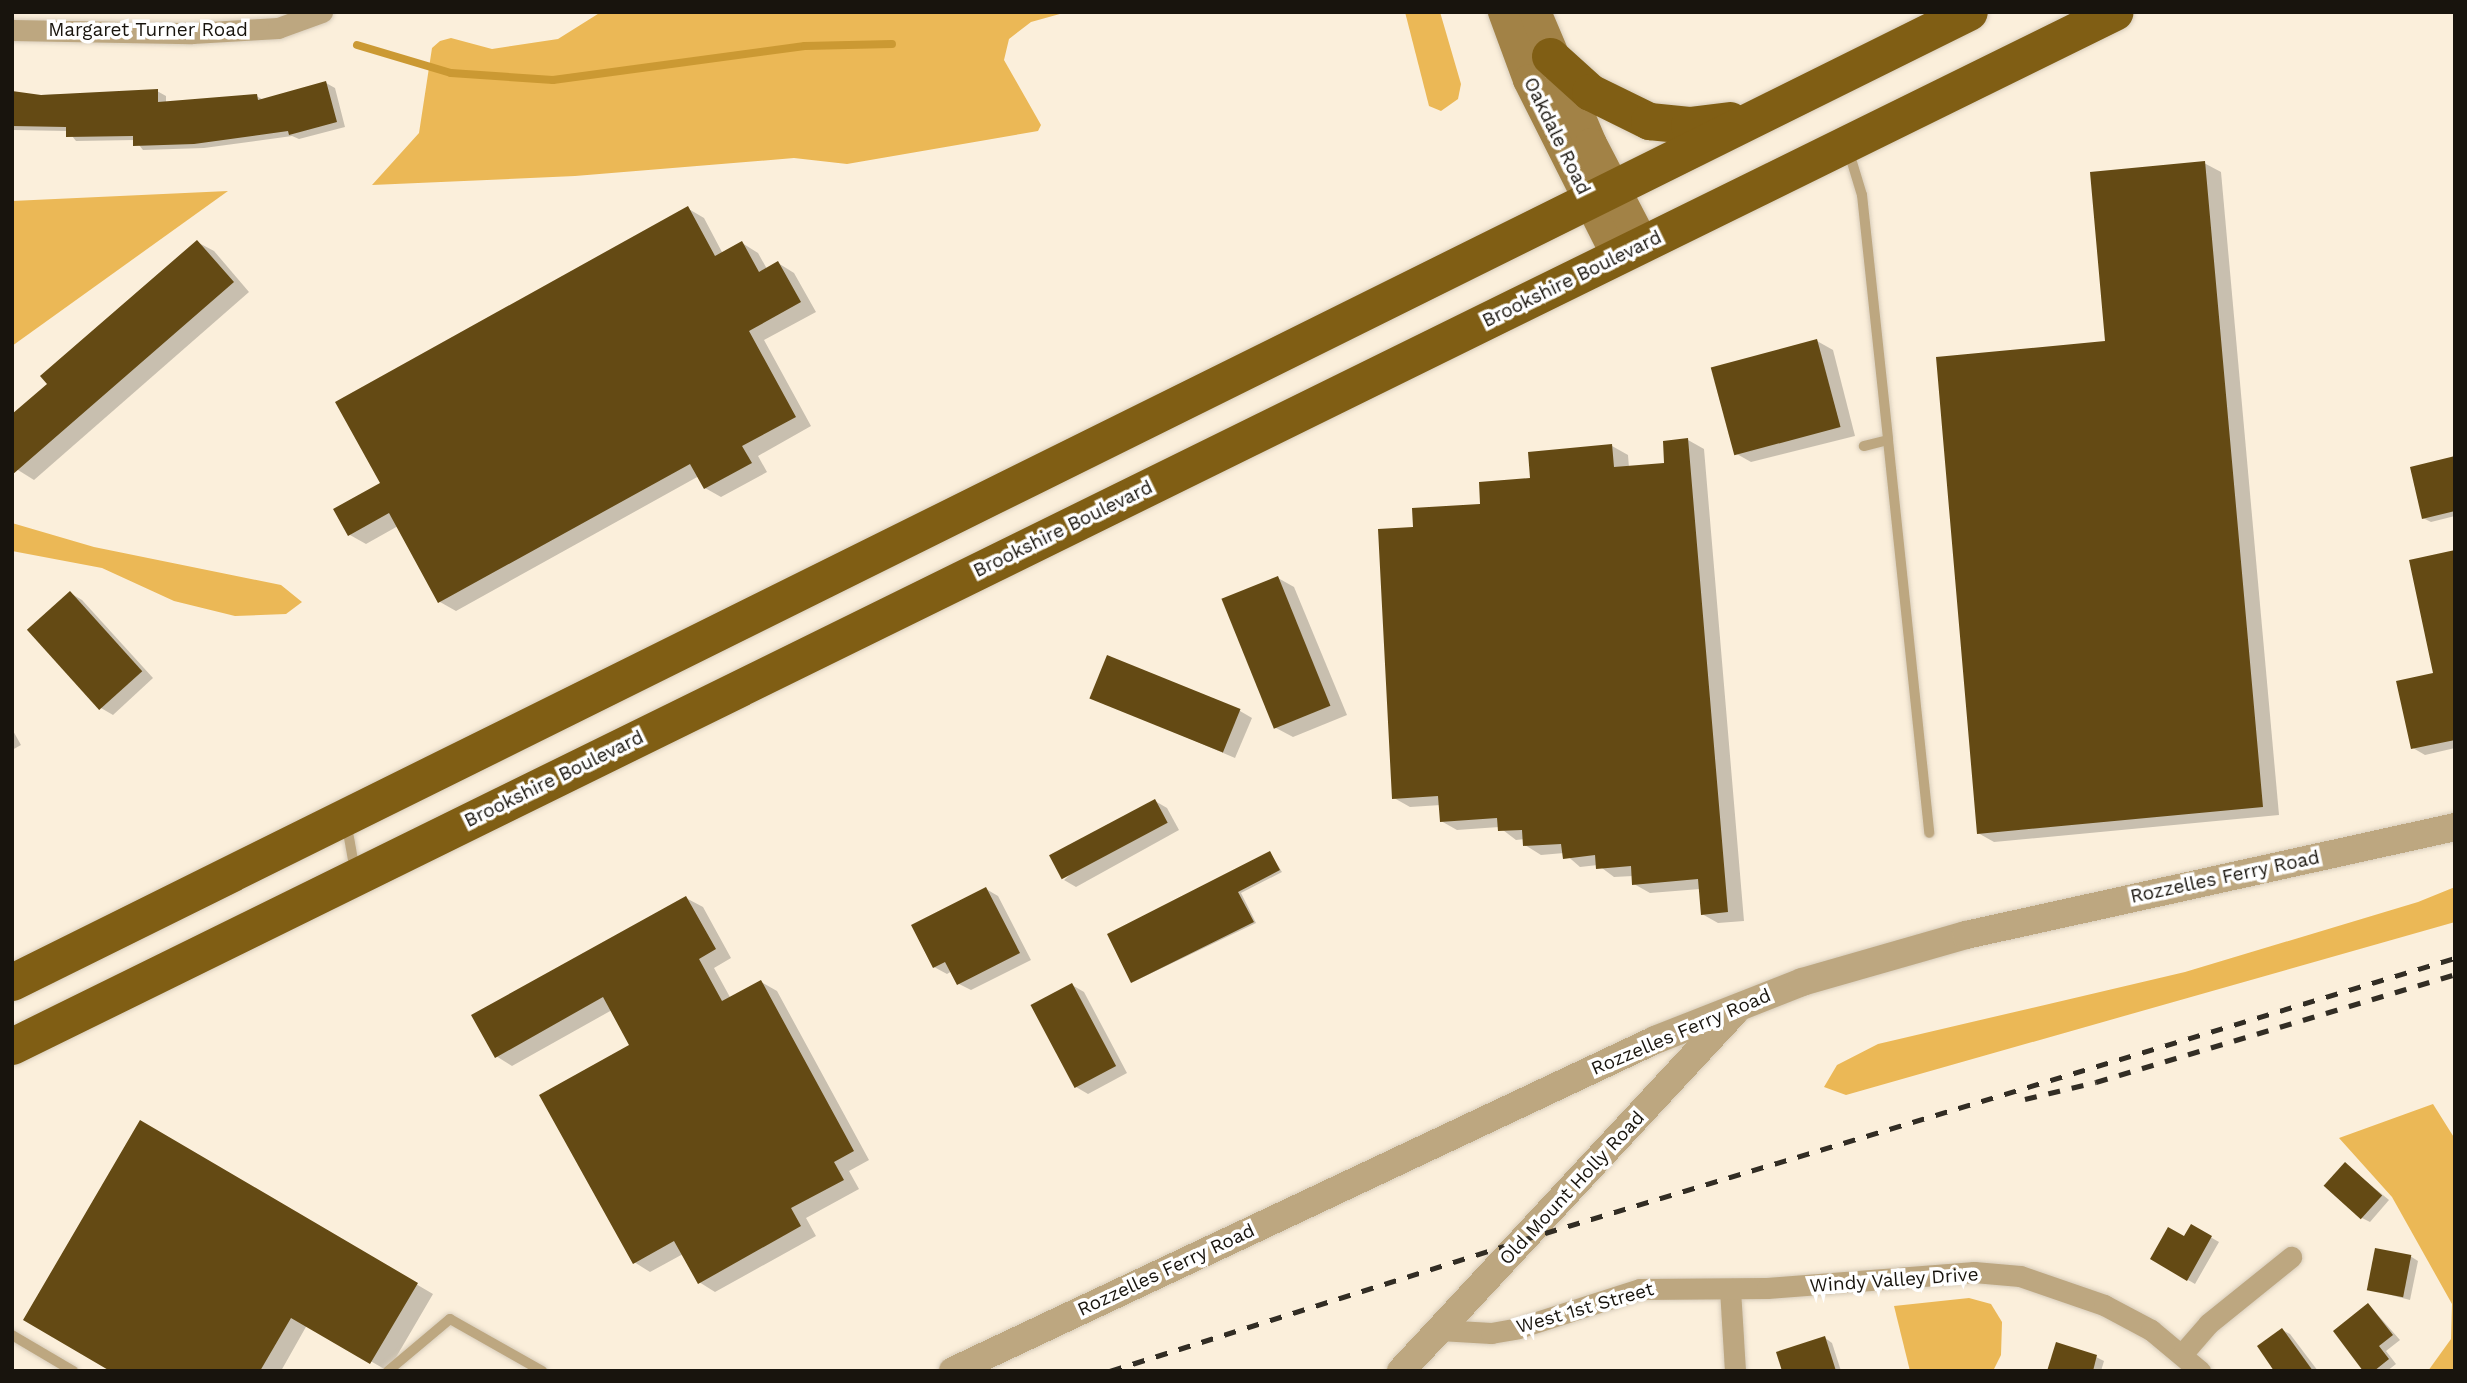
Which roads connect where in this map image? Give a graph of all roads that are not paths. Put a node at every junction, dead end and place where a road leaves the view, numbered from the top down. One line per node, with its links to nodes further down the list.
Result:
1 (323, 12): 6 (street, Margaret Turner Road)
2 (1504, 12): 10 (main road, Oakdale Road)
3 (1535, 12): 7 (main road, Oakdale Road)
4 (1969, 12): 8 (highway)
5 (2114, 12): 9 (highway, Brookshire Boulevard)
6 (12, 30)
7 (1550, 56): 8 (highway); 10 (main road, Oakdale Road)
8 (1762, 114): 10 (highway)
9 (1847, 144): 11 (highway, Brookshire Boulevard); 12 (lane)
10 (1600, 193): 11 (main road, Oakdale Road); 14 (highway)
11 (1630, 250): 17 (highway, Brookshire Boulevard)
12 (1888, 440): 13 (lane); 16 (lane)
13 (1864, 446)
14 (346, 818): 17 (lane); 18 (highway)
15 (2455, 827): 19 (street, Rozzelles Ferry Road)
16 (1929, 833)
17 (356, 877): 20 (highway, Brookshire Boulevard)
18 (12, 982)
19 (1741, 1005): 23 (street, Old Mount Holly Road); 29 (street, Rozzelles Ferry Road)
20 (12, 1046)
21 (2291, 1257): 25 (street)
22 (1731, 1289): 23 (street, West 1st Street); 25 (street, Windy Valley Drive); 31 (street)
23 (1440, 1330): 30 (street, Old Mount Holly Road)
24 (12, 1335): 26 (lane)
25 (2183, 1353): 32 (street, Windy Valley Drive)
26 (73, 1371)
27 (388, 1371): 28 (lane)
28 (542, 1371)
29 (953, 1371)
30 (1401, 1371)
31 (1735, 1371)
32 (2200, 1371)

